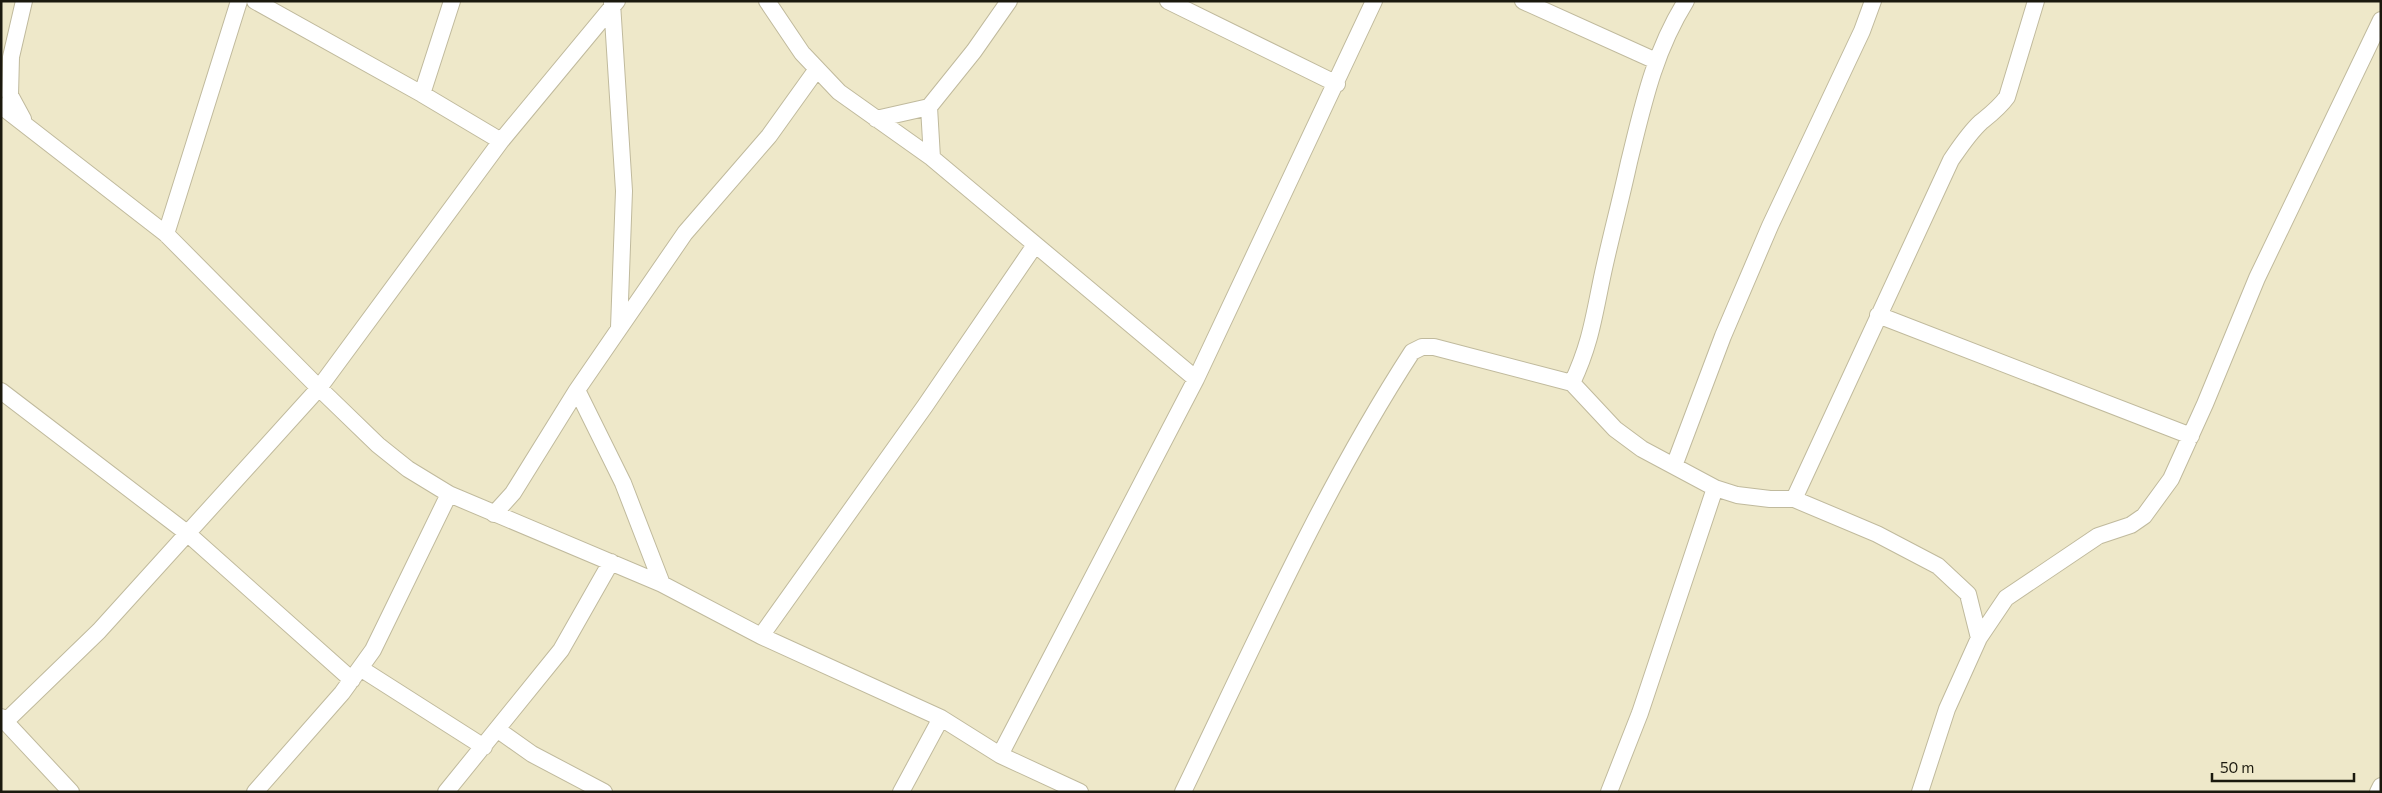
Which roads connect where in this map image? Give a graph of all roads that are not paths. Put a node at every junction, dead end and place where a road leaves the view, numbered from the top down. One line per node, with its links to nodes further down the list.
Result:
1 (24, 1): 16 (street)
2 (239, 1): 26 (street)
3 (256, 1): 19 (street)
4 (452, 1): 19 (street)
5 (767, 1): 17 (street)
6 (1009, 1): 21 (street)
7 (1168, 1): 18 (street)
8 (1374, 1): 18 (street)
9 (1523, 1): 15 (street)
10 (1686, 1): 15 (street)
11 (1873, 1): 36 (street)
12 (2036, 1): 28 (street)
13 (614, 4): 24 (street); 29 (street)
14 (2381, 20): 35 (street)
15 (1656, 61): 31 (street)
16 (6, 63): 23 (street)
17 (817, 69): 22 (street); 29 (street)
18 (1337, 84): 30 (street)
19 (422, 94): 24 (street)
20 (1, 106): 23 (street)
21 (929, 106): 22 (street); 25 (street)
22 (876, 119): 25 (street)
23 (26, 123): 26 (street)
24 (500, 141): 32 (street)
25 (932, 158): 27 (street)
26 (166, 234): 32 (street)
27 (1035, 245): 30 (street); 44 (street)
28 (1878, 315): 35 (street); 39 (street)
29 (619, 328): 33 (street)
30 (1196, 379): 51 (street)
31 (1572, 383): 36 (street); 59 (street)
32 (318, 388): 38 (street); 41 (street)
33 (577, 390): 40 (street); 43 (street)
34 (1, 391): 41 (street)
35 (2191, 436): 45 (street)
36 (1674, 466): 37 (street)
37 (1716, 488): 39 (street); 60 (street)
38 (449, 494): 40 (street); 46 (street)
39 (1794, 498): 45 (street)
40 (494, 514): 42 (street)
41 (187, 533): 46 (street); 48 (street)
42 (611, 562): 43 (street); 49 (street)
43 (662, 584): 44 (street)
44 (761, 636): 47 (street)
45 (1979, 638): 61 (street)
46 (356, 674): 50 (street); 54 (street)
47 (941, 718): 51 (street); 57 (street)
48 (3, 719): 53 (street)
49 (498, 730): 50 (street); 56 (street)
50 (484, 747): 55 (street)
51 (1000, 755): 58 (street)
52 (2381, 786): 62 (street)
53 (72, 792)
54 (256, 792)
55 (446, 792)
56 (604, 792)
57 (901, 792)
58 (1080, 792)
59 (1184, 792)
60 (1609, 792)
61 (1920, 792)
62 (2378, 792)

